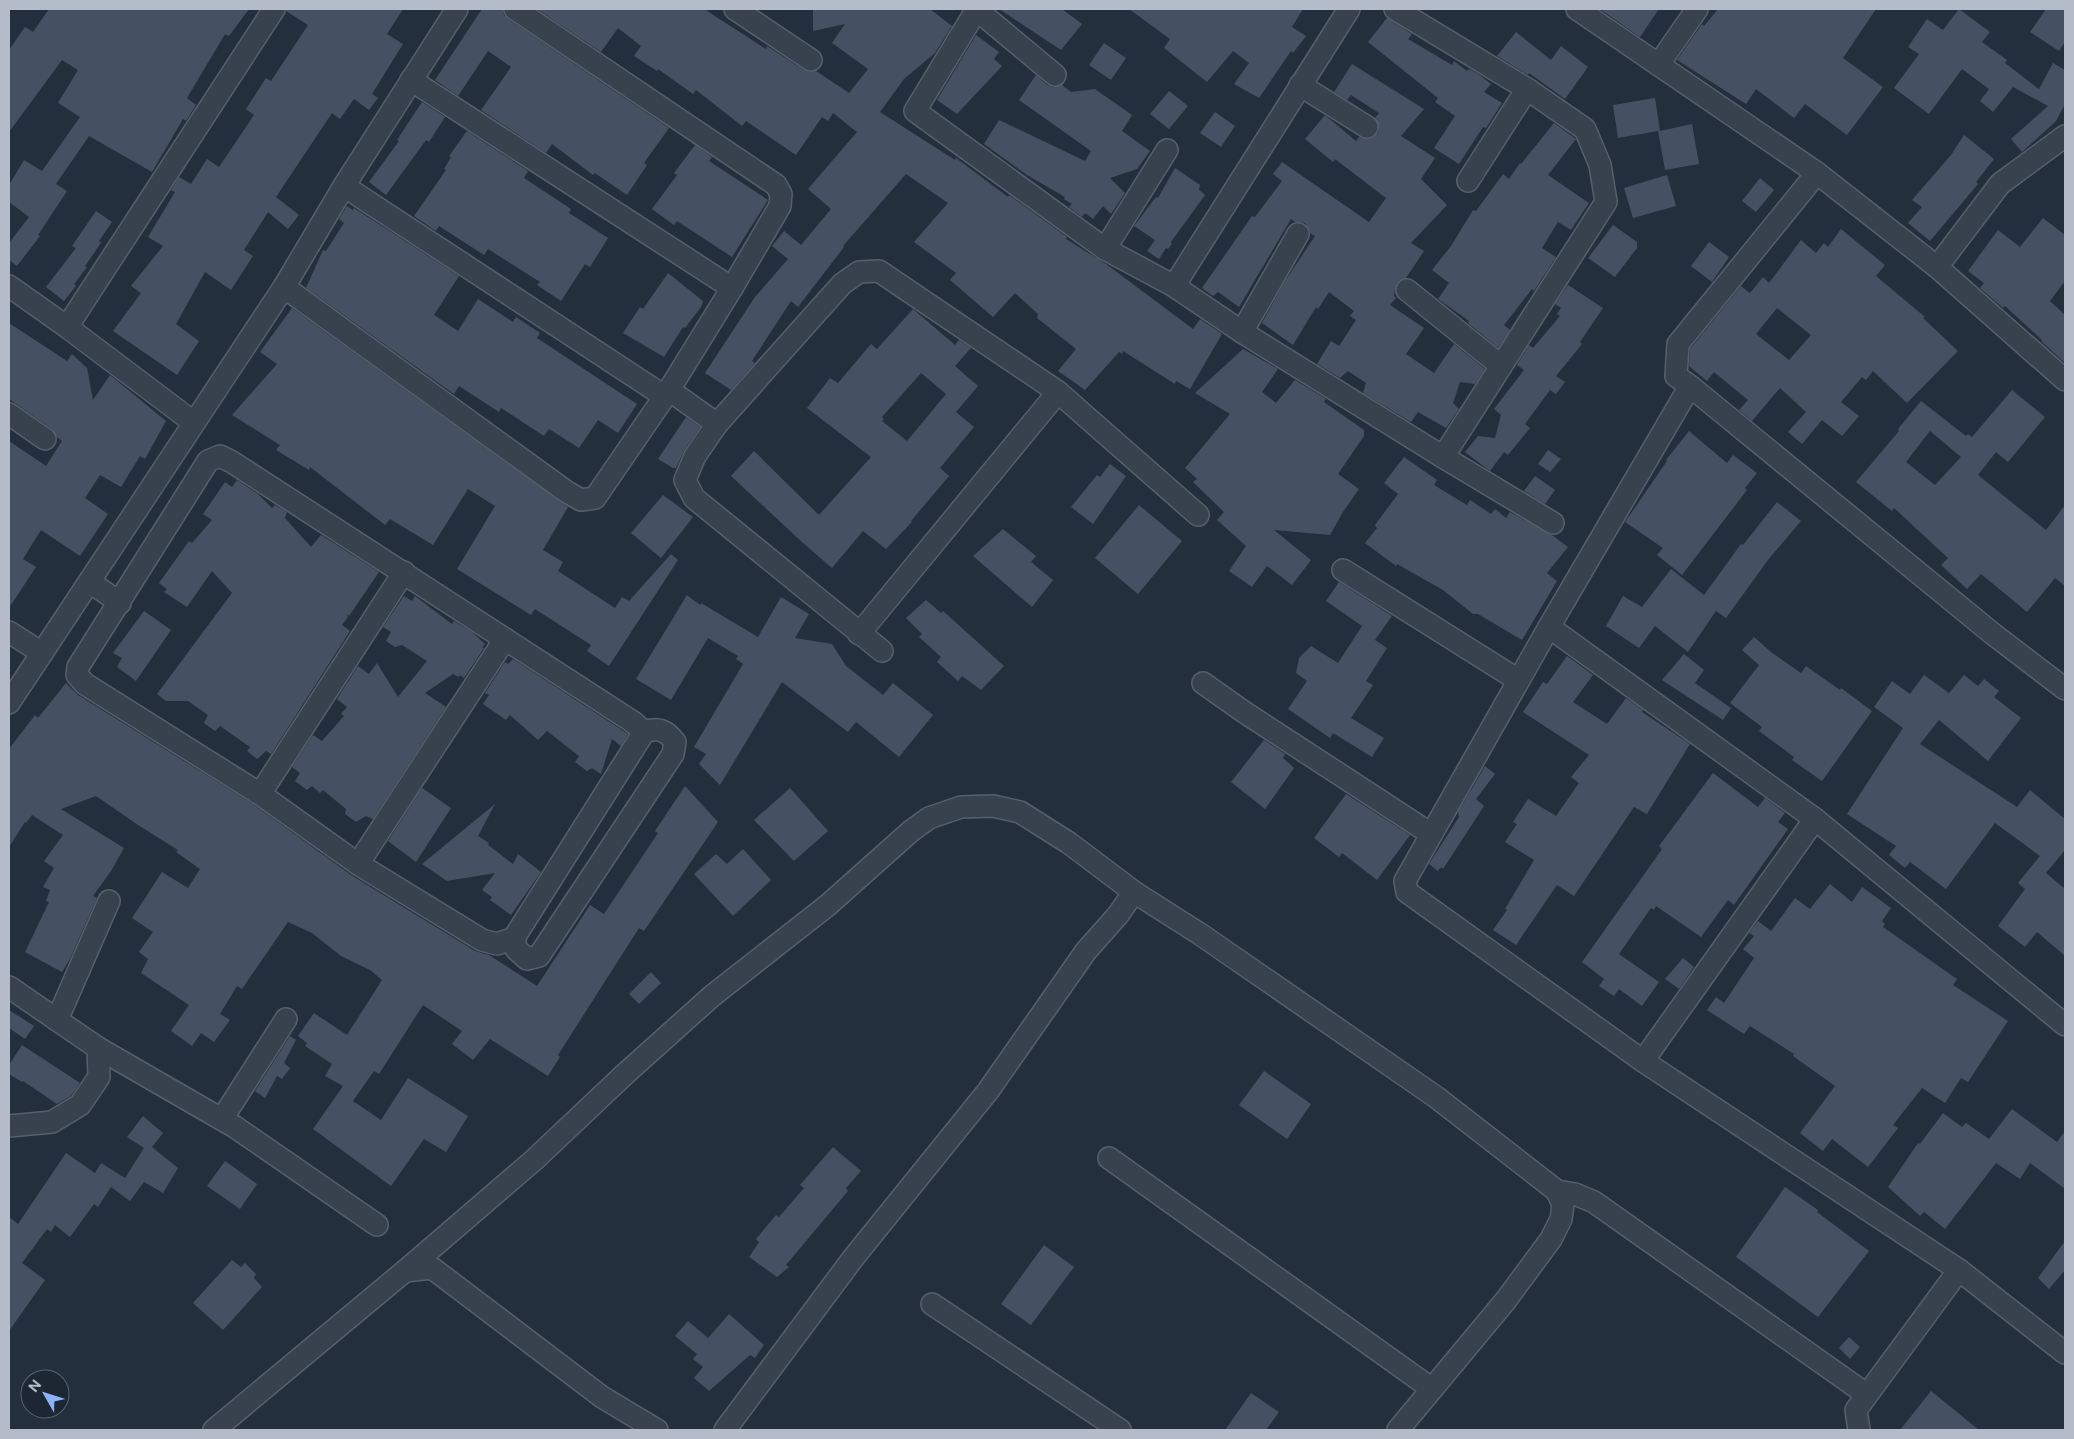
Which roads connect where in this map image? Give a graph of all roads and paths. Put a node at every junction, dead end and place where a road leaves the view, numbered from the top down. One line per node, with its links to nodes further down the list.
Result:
1 (274, 9): 30 (street)
2 (457, 9): 13 (street)
3 (515, 9): 28 (street)
4 (735, 9): 10 (street)
5 (977, 9): 12 (street); 23 (street)
6 (1349, 9): 14 (street)
7 (1395, 9): 15 (street)
8 (1577, 9): 11 (street)
9 (1697, 9): 11 (street)
10 (811, 60)
11 (1659, 64): 19 (street)
12 (1055, 75)
13 (411, 80): 21 (street); 28 (street)
14 (1300, 85): 16 (street); 26 (street)
15 (1527, 89): 20 (street); 32 (street)
16 (1367, 127)
17 (2065, 136): 24 (street)
18 (1167, 150): 23 (street)
19 (1817, 173): 24 (street); 34 (street)
20 (1468, 181)
21 (344, 186): 27 (street); 36 (street)
22 (1298, 234): 31 (street)
23 (1105, 249): 26 (street)
24 (1937, 267): 33 (street)
25 (9, 286): 30 (street)
26 (1174, 286): 31 (street)
27 (284, 287): 36 (street); 38 (street)
28 (732, 288): 36 (street)
29 (1407, 290): 32 (street)
30 (66, 327): 38 (street)
31 (1242, 332): 41 (street)
32 (1501, 366): 41 (street)
33 (2065, 380)
34 (1690, 386): 48 (street); 56 (street)
35 (1058, 392): 39 (street); 42 (street); 50 (street)
36 (666, 393): 39 (street)
37 (9, 414): 40 (street)
38 (193, 422): 46 (street)
39 (717, 424): 50 (street)
40 (45, 439)
41 (1443, 457): 43 (street)
42 (1198, 515)
43 (1553, 523)
44 (1343, 570): 54 (street)
45 (404, 572): 47 (street); 51 (street); 59 (street)
46 (90, 582): 47 (street); 53 (street)
47 (120, 603): 59 (street)
48 (1548, 627): 54 (street); 60 (street)
49 (9, 632): 53 (street)
50 (859, 634): 52 (street)
51 (505, 639): 58 (street); 62 (street)
52 (882, 651)
53 (42, 653): 57 (street)
54 (1518, 680): 61 (street)
55 (1203, 683): 61 (street)
56 (2065, 689)
57 (9, 703)
58 (644, 732): 65 (street); 65 (street)
59 (260, 794): 62 (street)
60 (1815, 819): 69 (street); 71 (street)
61 (1431, 834): 71 (street)
62 (358, 864): 65 (street)
63 (1134, 892): 75 (street); 78 (street); 85 (street)
64 (109, 901): 68 (street)
65 (514, 938)
66 (9, 988): 68 (street)
67 (286, 1019): 72 (street)
68 (57, 1020): 70 (street)
69 (2065, 1026)
70 (98, 1048): 72 (street); 73 (street)
71 (1643, 1061): 77 (street)
72 (222, 1119): 76 (street)
73 (9, 1126)
74 (1109, 1158): 81 (street)
75 (1557, 1191): 81 (street); 82 (street)
76 (377, 1225)
77 (1959, 1270): 80 (street); 82 (street)
78 (406, 1271): 83 (street); 84 (street)
79 (932, 1304): 86 (street)
80 (2065, 1353)
81 (1432, 1390): 87 (street)
82 (1866, 1394): 88 (street)
83 (214, 1430)
84 (657, 1430)
85 (725, 1430)
86 (1120, 1430)
87 (1398, 1430)
88 (1859, 1430)

